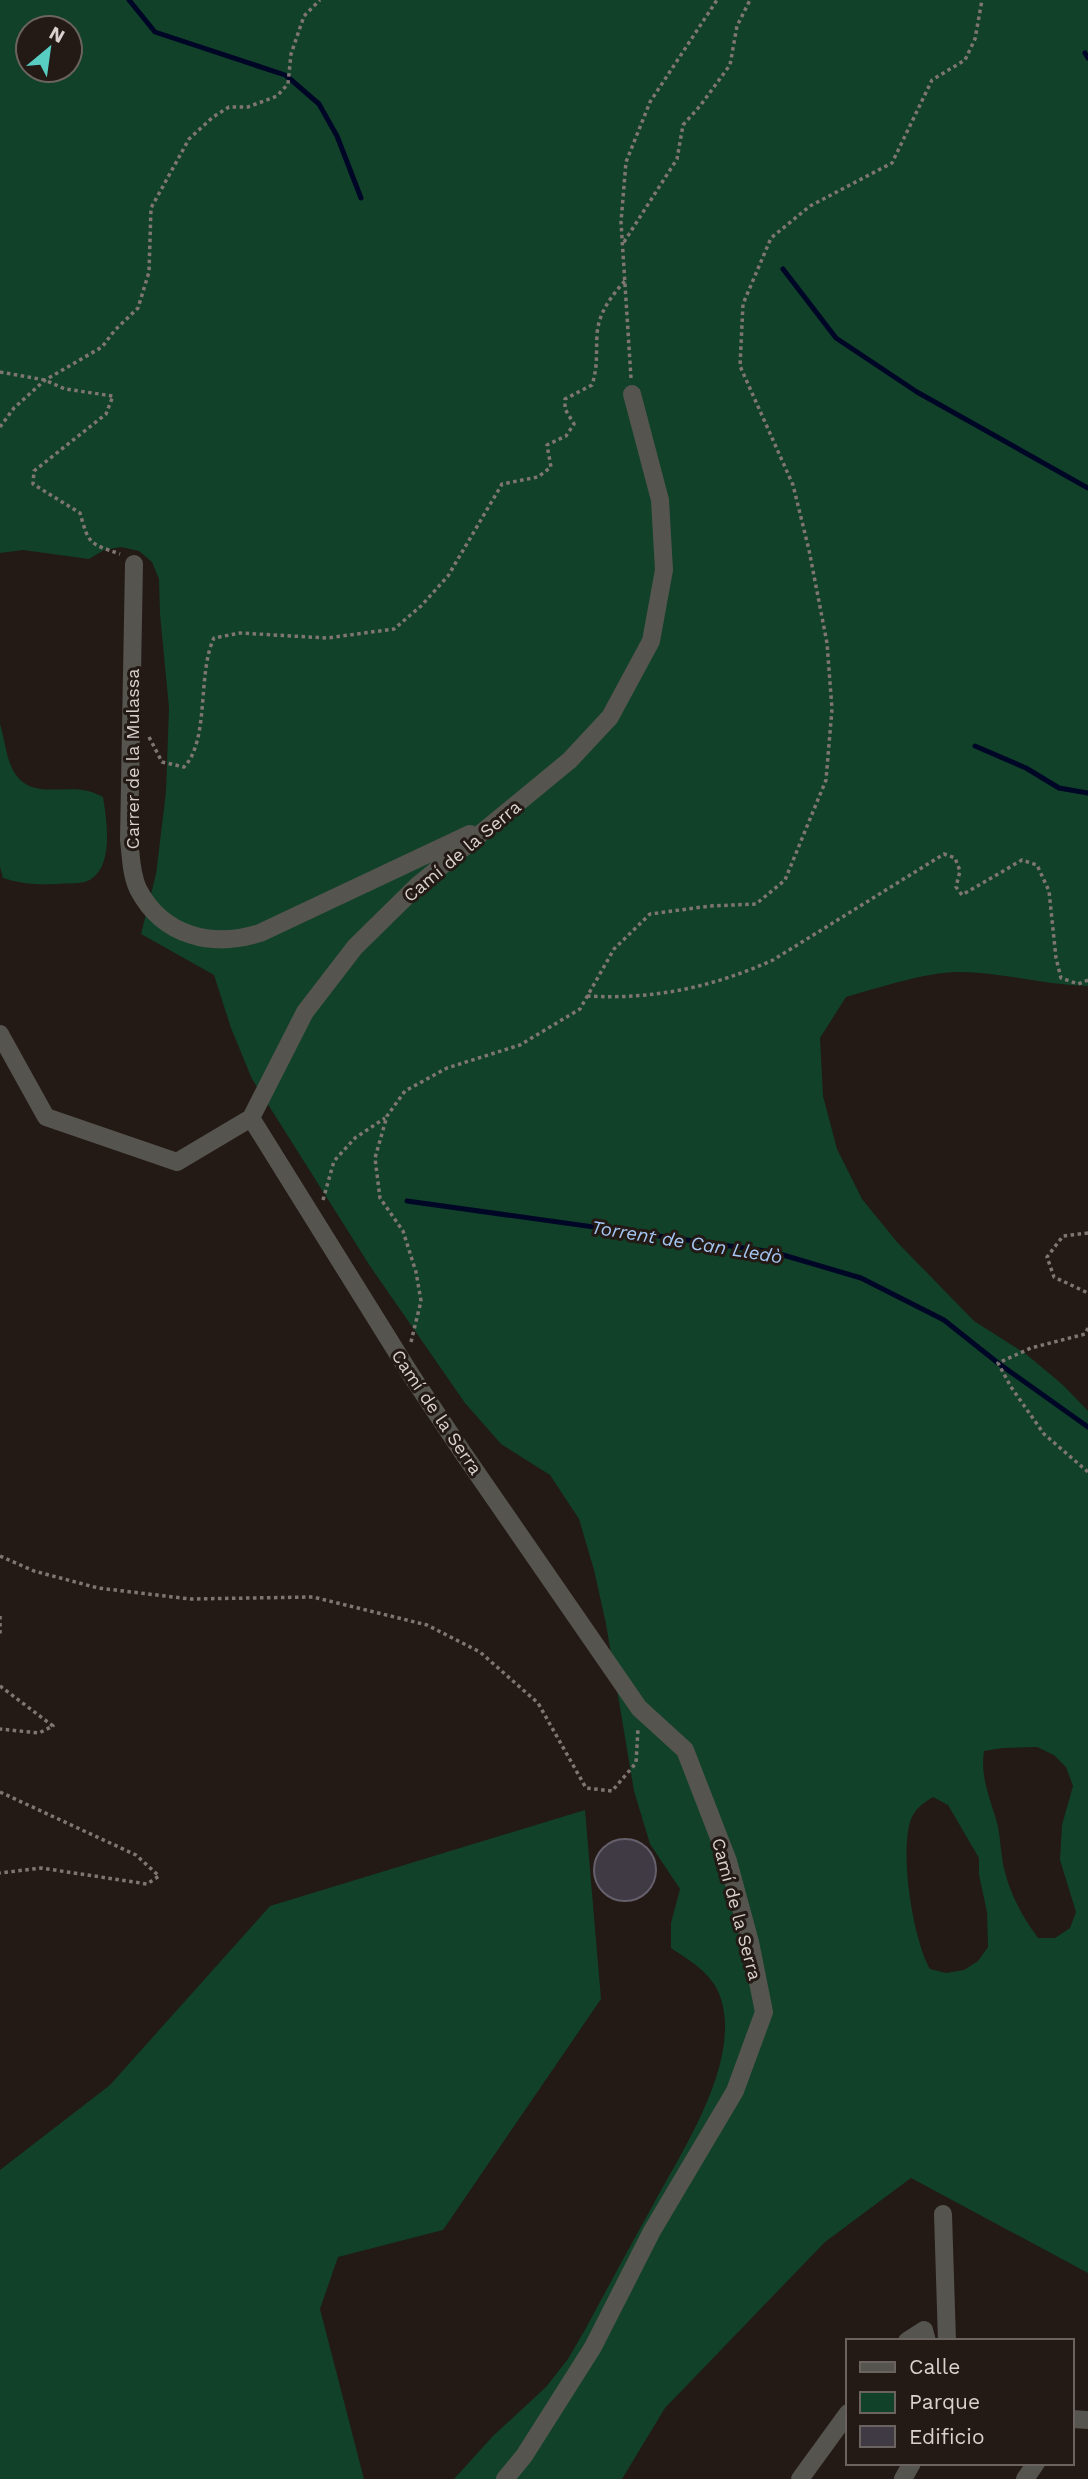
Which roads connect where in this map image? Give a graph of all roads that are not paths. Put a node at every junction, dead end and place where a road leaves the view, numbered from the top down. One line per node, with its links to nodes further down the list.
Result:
1 (632, 394): 3 (street, Camí de la Serra)
2 (134, 564): 3 (street, Carrer de la Mulassa)
3 (493, 824): 5 (street, Camí de la Serra)
4 (0, 1034): 5 (street)
5 (251, 1118): 11 (street, Camí de la Serra)
6 (943, 2214): 9 (street)
7 (910, 2339): 8 (street)
8 (926, 2339)
9 (947, 2339)
10 (846, 2416): 12 (street)
11 (505, 2479)
12 (800, 2479)

